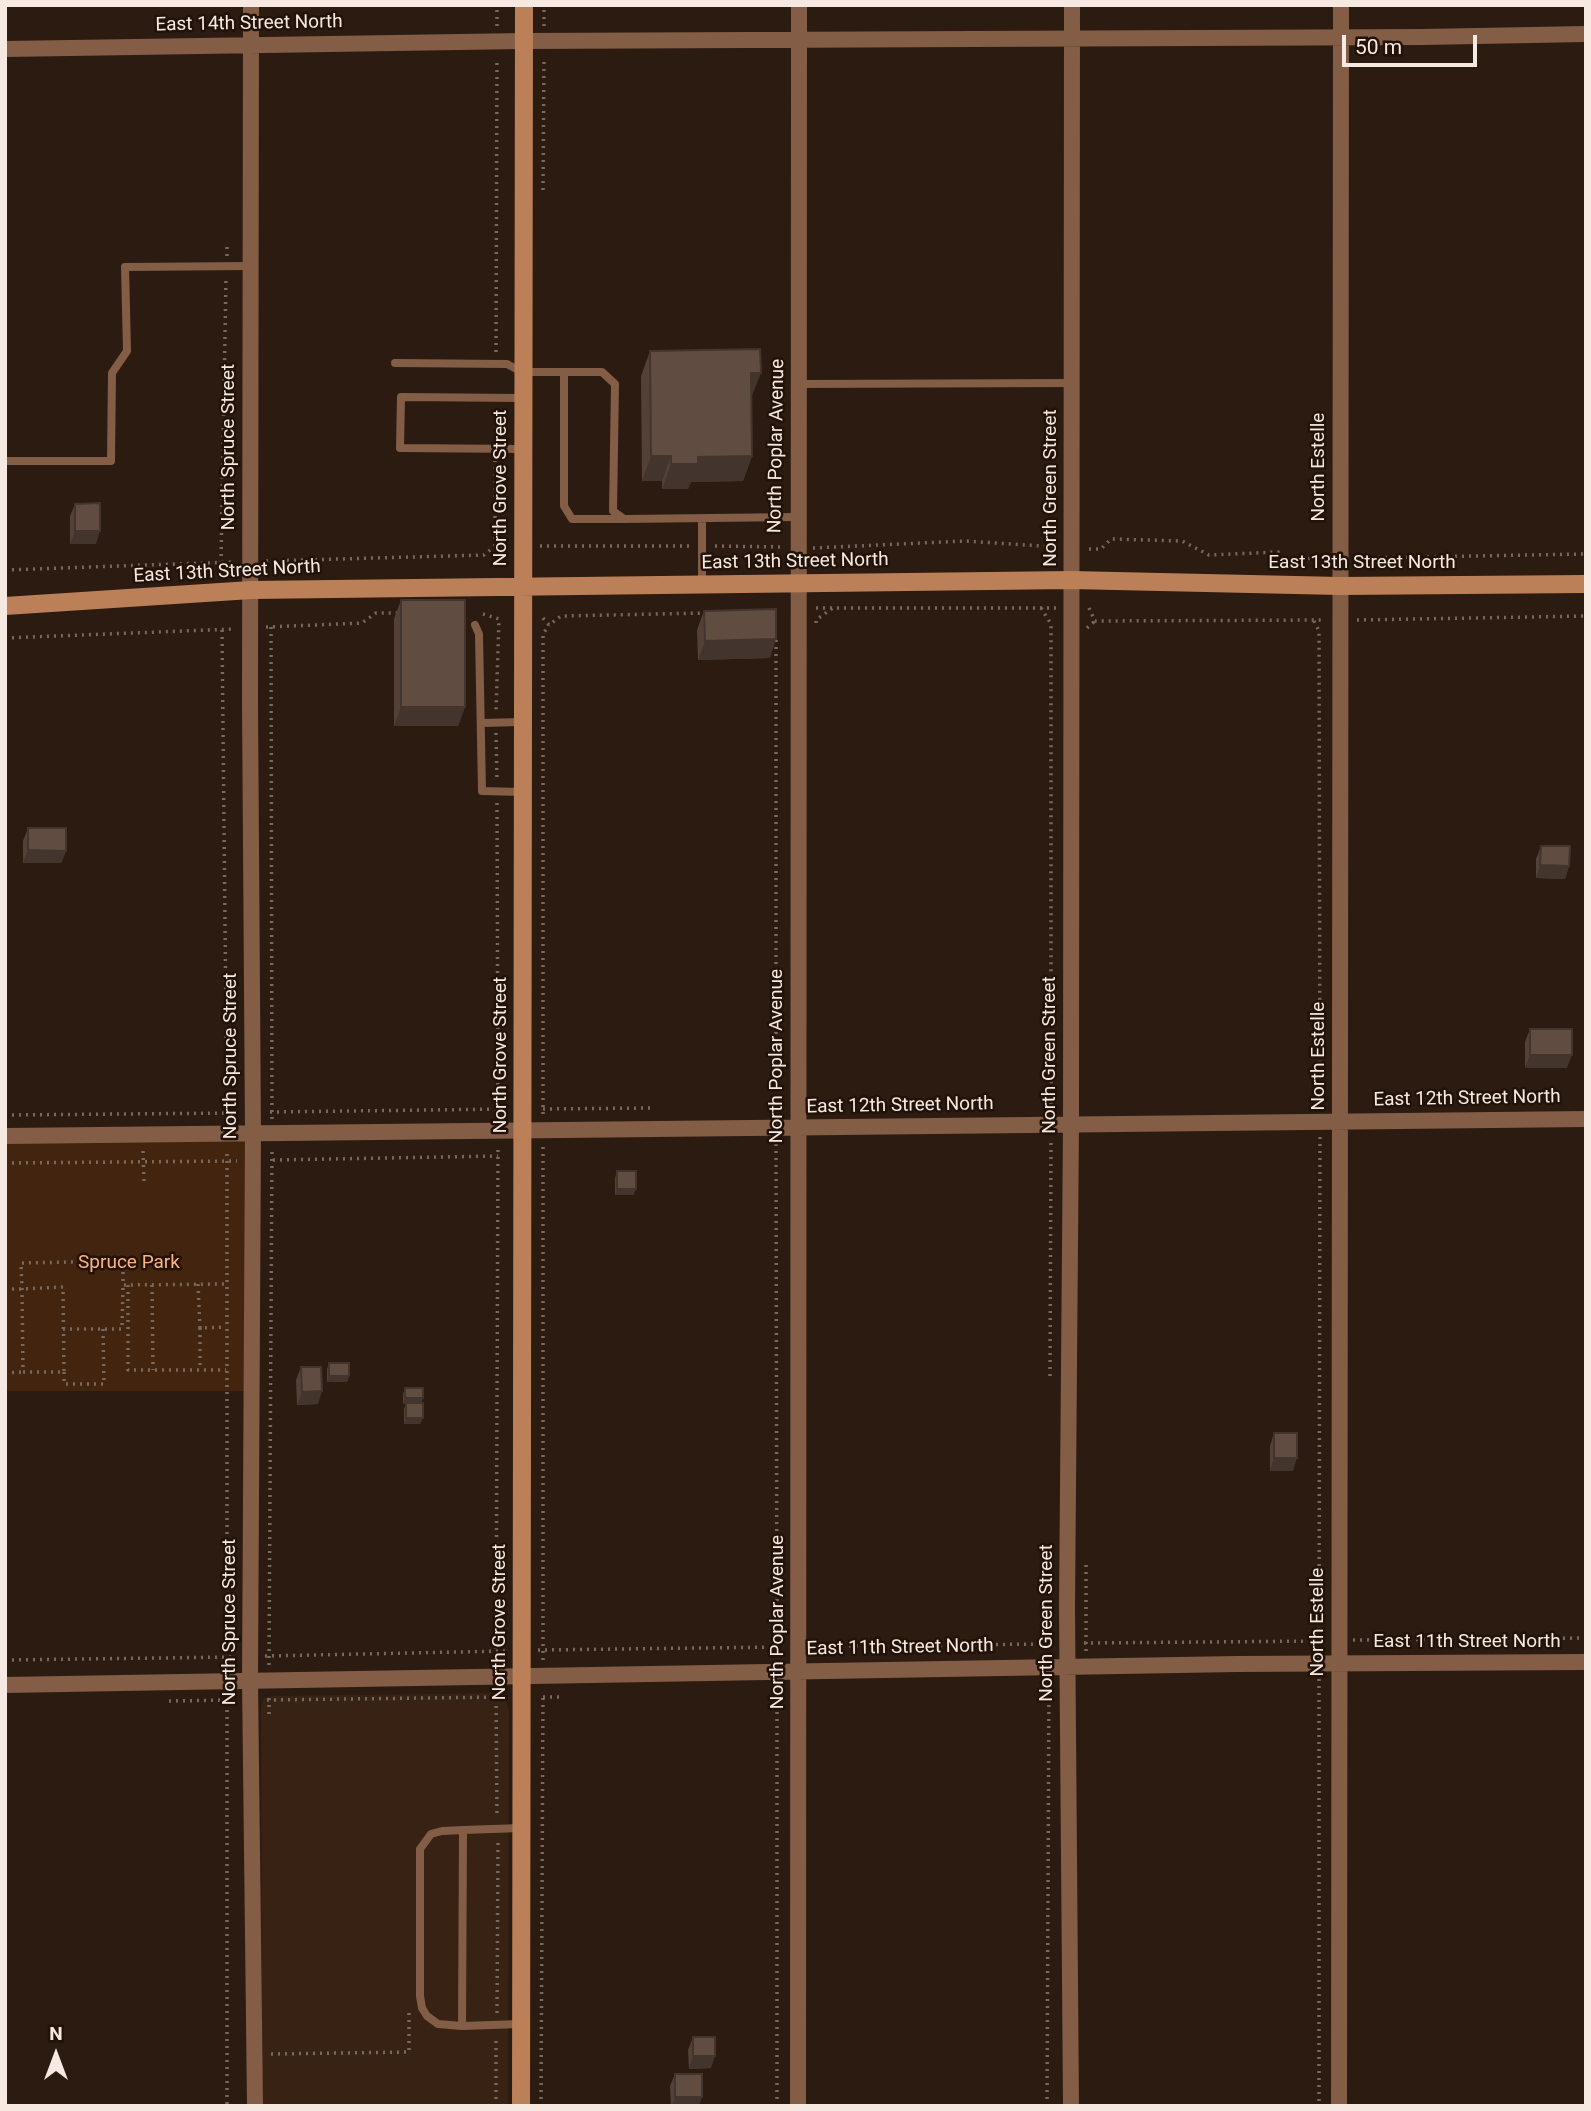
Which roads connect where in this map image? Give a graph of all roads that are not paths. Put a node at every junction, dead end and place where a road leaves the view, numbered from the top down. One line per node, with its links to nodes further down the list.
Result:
1 (251, 5): 11 (street, North Spruce Street)
2 (524, 5): 10 (street, North Grove Street)
3 (799, 5): 9 (street, North Poplar Avenue)
4 (1072, 5): 8 (street, North Green Street)
5 (1341, 5): 7 (street, North Estelle)
6 (1586, 34): 7 (street, East 14th Street North)
7 (1341, 37): 8 (street, East 14th Street North); 30 (street, North Estelle)
8 (1073, 39): 9 (street, East 14th Street North); 17 (street, North Green Street)
9 (799, 40): 10 (street, East 14th Street North); 18 (street, North Poplar Avenue)
10 (524, 41): 11 (street, East 14th Street North); 15 (street, North Grove Street)
11 (251, 45): 12 (street, East 14th Street North); 13 (street, North Spruce Street)
12 (5, 49)
13 (250, 266): 21 (lane); 31 (street, North Spruce Street)
14 (395, 363): 15 (lane)
15 (522, 372): 16 (lane); 19 (street, North Grove Street)
16 (564, 372): 23 (lane); 23 (lane)
17 (1072, 383): 18 (lane); 25 (street, North Green Street)
18 (799, 384): 22 (street, North Poplar Avenue)
19 (522, 398): 20 (street, North Grove Street); 20 (lane)
20 (522, 449): 29 (street, North Grove Street)
21 (5, 461)
22 (797, 517): 24 (lane); 26 (street, North Poplar Avenue)
23 (624, 519): 24 (lane)
24 (702, 519): 27 (lane)
25 (1071, 580): 26 (street, East 13th Street North); 30 (street, East 13th Street North); 39 (street, North Green Street)
26 (797, 582): 27 (street, East 13th Street North); 40 (street, North Poplar Avenue)
27 (702, 584): 29 (street, East 13th Street North)
28 (1586, 584): 30 (street, East 13th Street North)
29 (522, 586): 31 (street, East 13th Street North); 34 (street, North Grove Street)
30 (1340, 586): 38 (street, North Estelle)
31 (251, 590): 32 (street, East 13th Street North); 42 (street, North Spruce Street)
32 (5, 606)
33 (475, 625): 35 (lane)
34 (522, 722): 35 (lane); 36 (street, North Grove Street)
35 (481, 723): 36 (lane)
36 (522, 792): 41 (street, North Grove Street)
37 (1586, 1119): 38 (street, East 12th Street North)
38 (1340, 1122): 39 (street, East 12th Street North); 45 (street, North Estelle)
39 (1071, 1125): 40 (street, East 12th Street North); 46 (street, North Green Street)
40 (799, 1128): 41 (street, East 12th Street North); 47 (street, North Poplar Avenue)
41 (521, 1130): 42 (street, East 12th Street North); 48 (street, North Grove Street)
42 (253, 1134): 43 (street, East 12th Street North); 49 (street, North Spruce Street)
43 (5, 1136)
44 (1586, 1662): 45 (street, East 11th Street North)
45 (1339, 1664): 46 (street, East 11th Street North); 59 (street, North Estelle)
46 (1068, 1667): 47 (street, East 11th Street North); 58 (street, North Green Street)
47 (799, 1671): 48 (street, East 11th Street North); 57 (street, North Poplar Avenue)
48 (521, 1675): 49 (street, East 11th Street North); 51 (street, North Grove Street)
49 (250, 1681): 50 (street, East 11th Street North); 55 (street, North Spruce Street)
50 (5, 1685)
51 (521, 1828): 52 (lane); 53 (street, North Grove Street)
52 (463, 1830): 54 (lane); 54 (lane)
53 (522, 2024): 54 (lane); 56 (street, North Grove Street)
54 (462, 2026)
55 (255, 2106)
56 (522, 2106)
57 (798, 2106)
58 (1071, 2106)
59 (1339, 2106)

